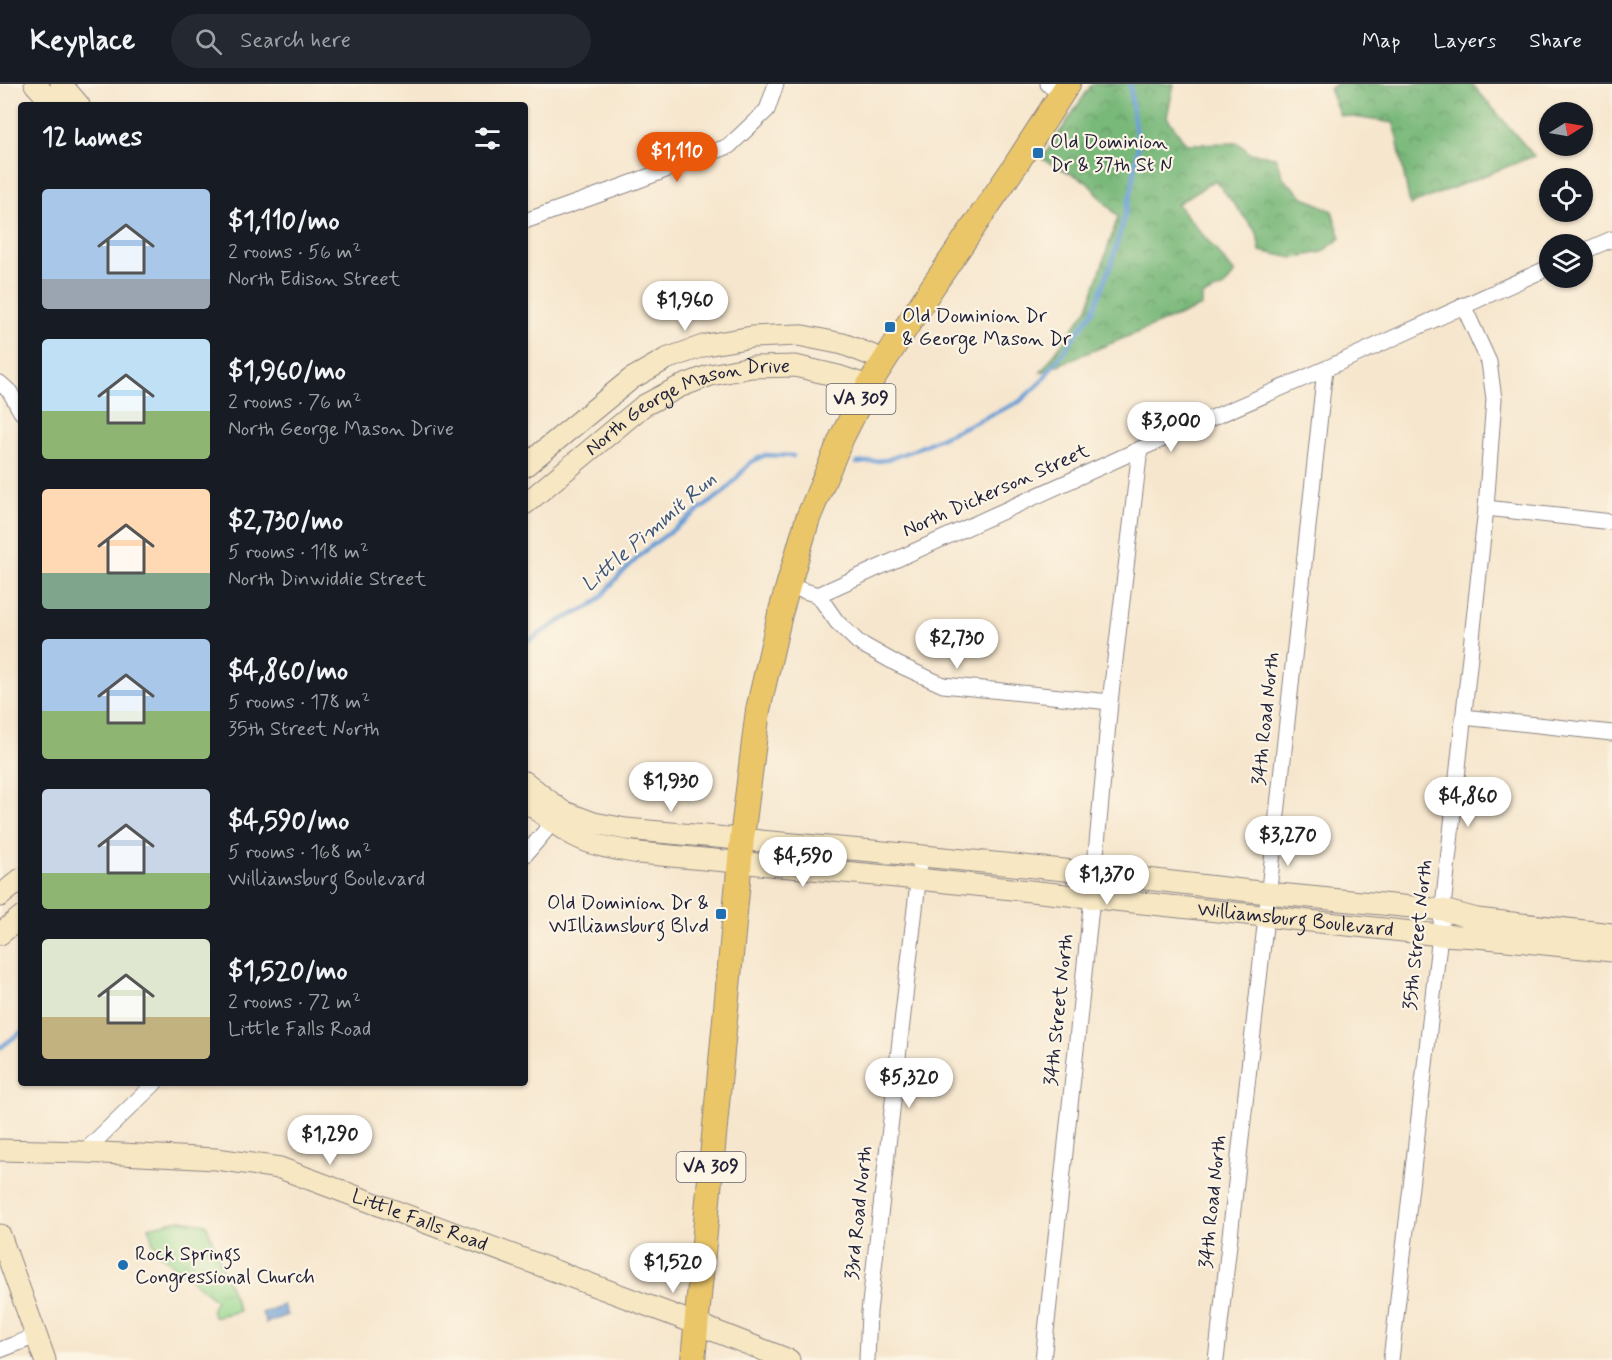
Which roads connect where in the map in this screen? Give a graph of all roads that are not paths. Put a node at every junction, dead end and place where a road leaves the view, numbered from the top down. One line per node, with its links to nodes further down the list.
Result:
1 (35, 84): 5 (main road)
2 (61, 84): 6 (main road)
3 (776, 84): 7 (street)
4 (1059, 88): 12 (main road, VA 309)
5 (51, 102)
6 (76, 102)
7 (528, 219)
8 (1612, 239): 9 (street)
9 (1593, 247)
10 (1539, 272): 11 (street, North Dickerson Street)
11 (1463, 305): 13 (street, North Dickerson Street); 20 (street, 35th Street North)
12 (884, 360): 15 (main road, VA 309); 18 (main road, North George Mason Drive)
13 (1325, 369): 17 (street, North Dickerson Street); 36 (street, 34th Road North)
14 (0, 383): 16 (street)
15 (868, 387): 19 (main road, North George Mason Drive); 22 (main road, VA 309)
16 (18, 407)
17 (1140, 449): 23 (street, North Dickerson Street); 24 (street, 34th Street North)
18 (528, 464)
19 (528, 502)
20 (1486, 508): 21 (street); 25 (street, 35th Street North)
21 (1612, 522)
22 (788, 586): 23 (street); 30 (main road, VA 309)
23 (818, 595): 24 (street)
24 (1110, 702): 33 (street, 34th Street North)
25 (1463, 717): 26 (street); 39 (street, 35th Street North)
26 (1612, 733)
27 (528, 785): 29 (main road, Williamsburg Boulevard)
28 (528, 802): 29 (main road, Williamsburg Boulevard)
29 (557, 817): 30 (main road, Williamsburg Boulevard); 31 (street)
30 (741, 850): 32 (main road, Williamsburg Boulevard); 34 (main road, Williamsburg Boulevard); 50 (main road, VA 309)
31 (528, 851)
32 (921, 856): 33 (main road, Williamsburg Boulevard); 34 (street, 33rd Road North)
33 (1094, 873): 36 (main road, Williamsburg Boulevard); 38 (street, 34th Street North)
34 (918, 879): 38 (main road, Williamsburg Boulevard); 56 (street, 33rd Road North)
35 (18, 881): 37 (main road)
36 (1268, 893): 39 (main road, Williamsburg Boulevard); 40 (street, 34th Road North)
37 (0, 896)
38 (1092, 898): 40 (main road, Williamsburg Boulevard); 57 (street, 34th Street North)
39 (1443, 910): 43 (main road, Williamsburg Boulevard); 44 (street, 35th Street North)
40 (1266, 916): 44 (main road, Williamsburg Boulevard); 58 (street, 34th Road North)
41 (18, 919): 42 (main road)
42 (0, 934)
43 (1612, 934)
44 (1440, 935): 45 (main road, Williamsburg Boulevard); 59 (street, 35th Street North)
45 (1612, 951)
46 (153, 1086): 48 (street)
47 (0, 1150): 48 (main road, Little Falls Road)
48 (84, 1152): 50 (main road, Little Falls Road)
49 (0, 1235): 51 (main road)
50 (697, 1324): 54 (main road, VA 309); 55 (main road, Little Falls Road)
51 (36, 1336): 52 (street); 53 (main road)
52 (0, 1350)
53 (45, 1360)
54 (693, 1360)
55 (789, 1360)
56 (867, 1360)
57 (1043, 1360)
58 (1216, 1360)
59 (1391, 1360)

